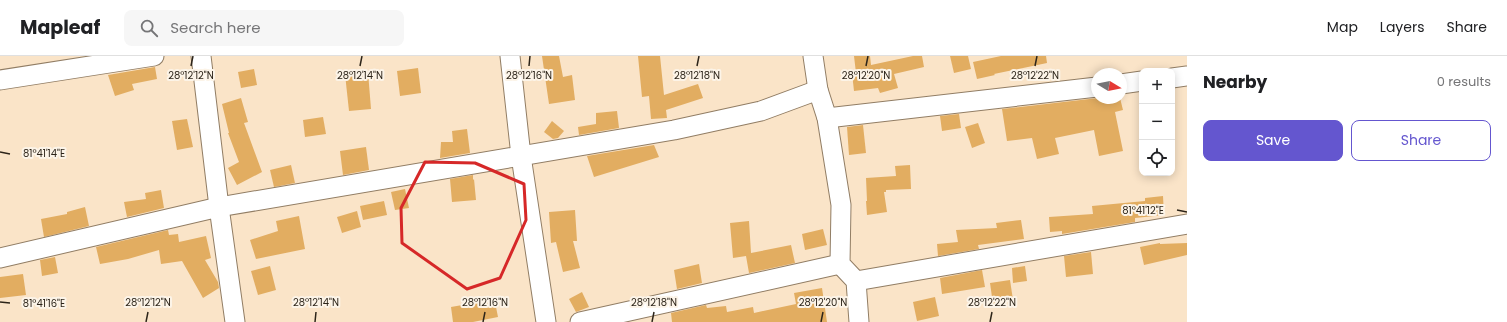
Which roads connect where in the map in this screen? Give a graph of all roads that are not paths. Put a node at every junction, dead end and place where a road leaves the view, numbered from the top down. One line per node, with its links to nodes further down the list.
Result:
1 (154, 56): 7 (street)
2 (202, 56): 14 (street)
3 (510, 56): 13 (street)
4 (813, 56): 11 (street)
5 (1187, 76): 6 (street)
6 (1175, 78)
7 (0, 80)
8 (1139, 81): 9 (street)
9 (1127, 83)
10 (1091, 87): 12 (street)
11 (818, 90): 12 (street); 13 (street)
12 (827, 118): 17 (street)
13 (521, 156): 14 (street); 20 (street)
14 (219, 207): 16 (street); 19 (street)
15 (1187, 224): 18 (street)
16 (0, 258)
17 (840, 264): 18 (street); 21 (street)
18 (856, 281): 22 (street)
19 (235, 322)
20 (546, 322)
21 (580, 322)
22 (858, 322)

